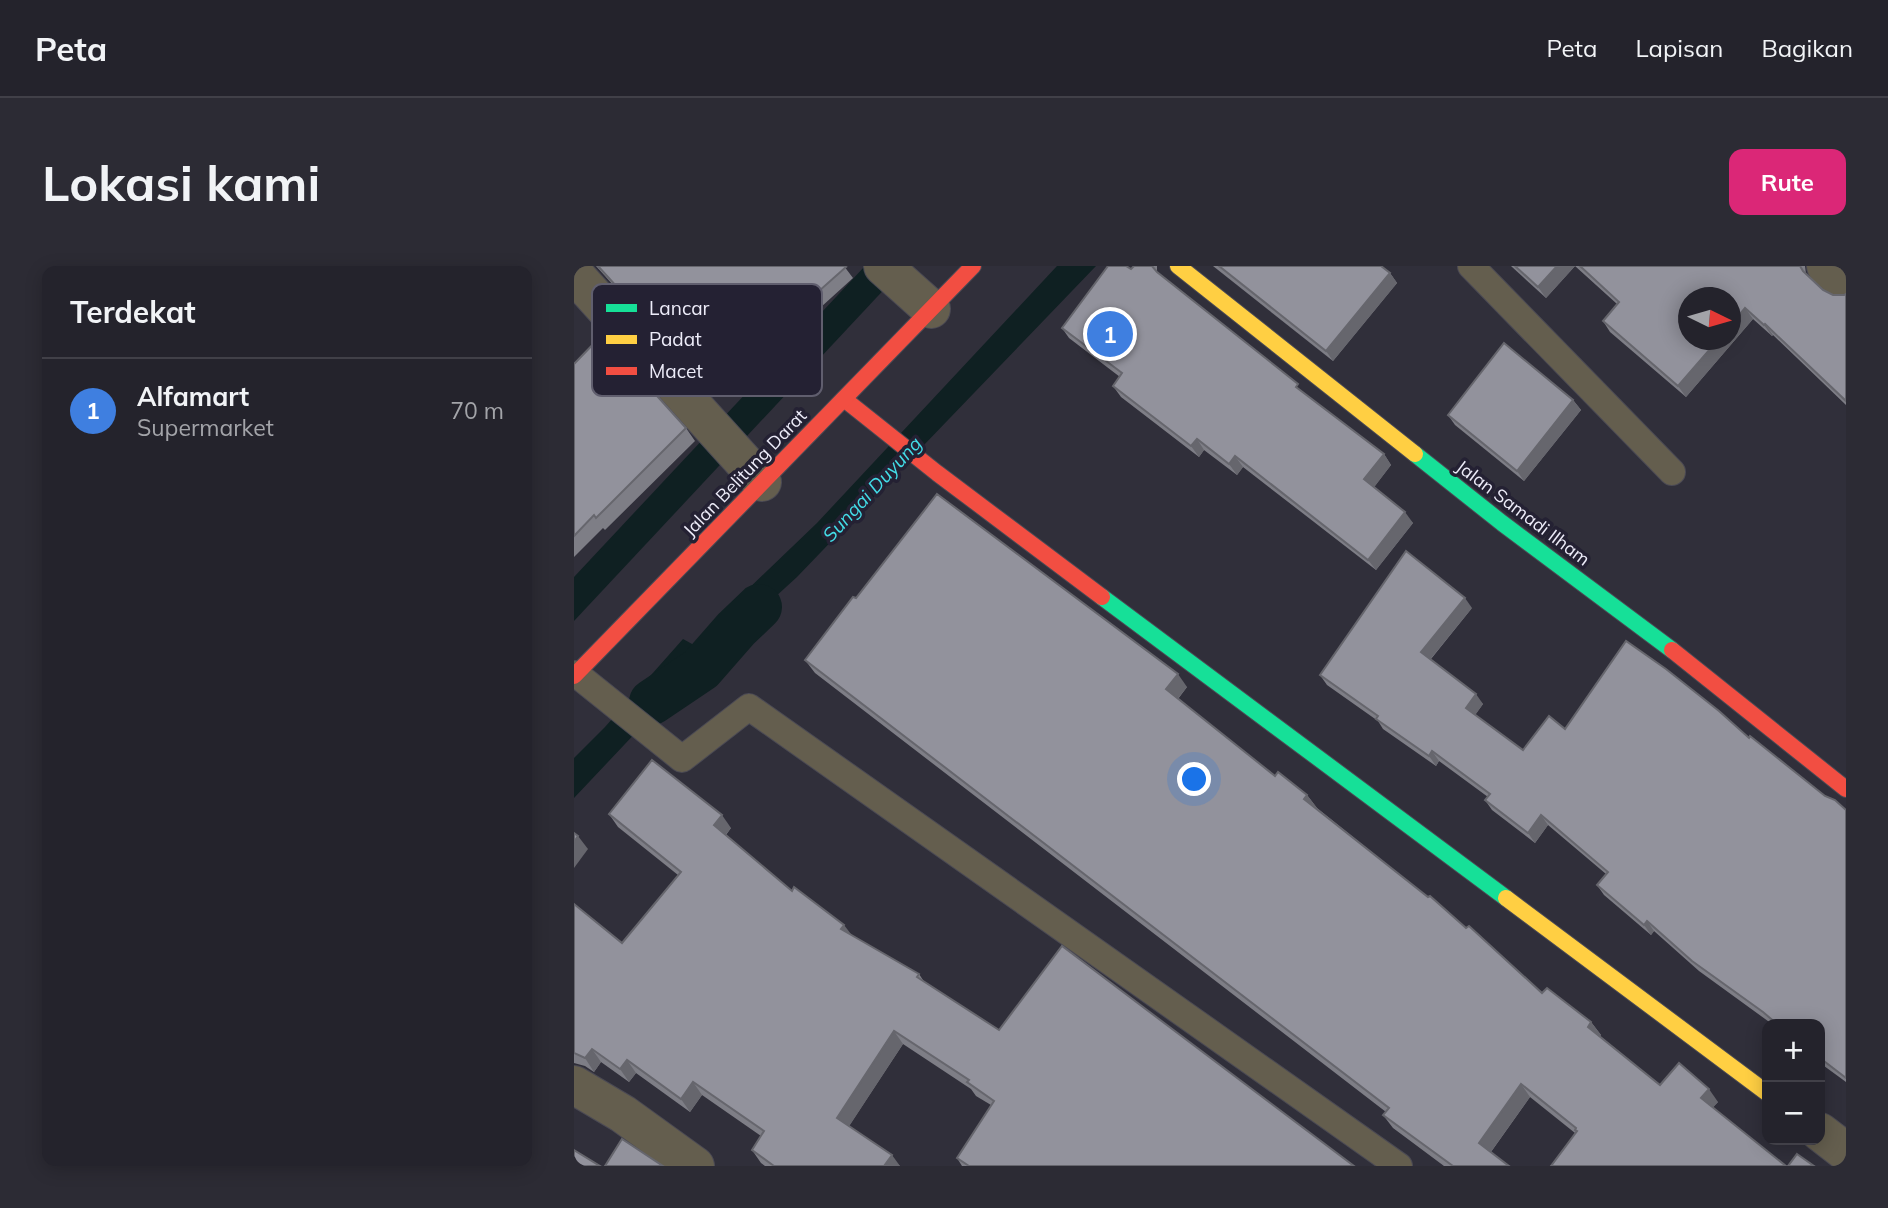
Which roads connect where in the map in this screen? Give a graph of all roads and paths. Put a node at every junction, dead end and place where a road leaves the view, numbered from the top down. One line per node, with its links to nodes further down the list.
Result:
1 (973, 266): 9 (street, Jalan Belitung Darat)
2 (1178, 266): 15 (street, Jalan Samadi Ilham)
3 (1471, 266): 12 (lane)
4 (1826, 266): 7 (street)
5 (574, 274): 8 (street)
6 (892, 274): 9 (street)
7 (1846, 285)
8 (592, 294)
9 (930, 309): 11 (street, Jalan Belitung Darat)
10 (685, 396): 13 (street)
11 (844, 399): 13 (street, Jalan Belitung Darat); 17 (street)
12 (1672, 472)
13 (762, 482): 14 (street, Jalan Belitung Darat)
14 (575, 675): 21 (lane)
15 (1846, 789)
16 (574, 1085): 20 (street)
17 (1762, 1089)
18 (1825, 1136): 19 (street)
19 (1846, 1152)
20 (695, 1166)
21 (1399, 1166)

